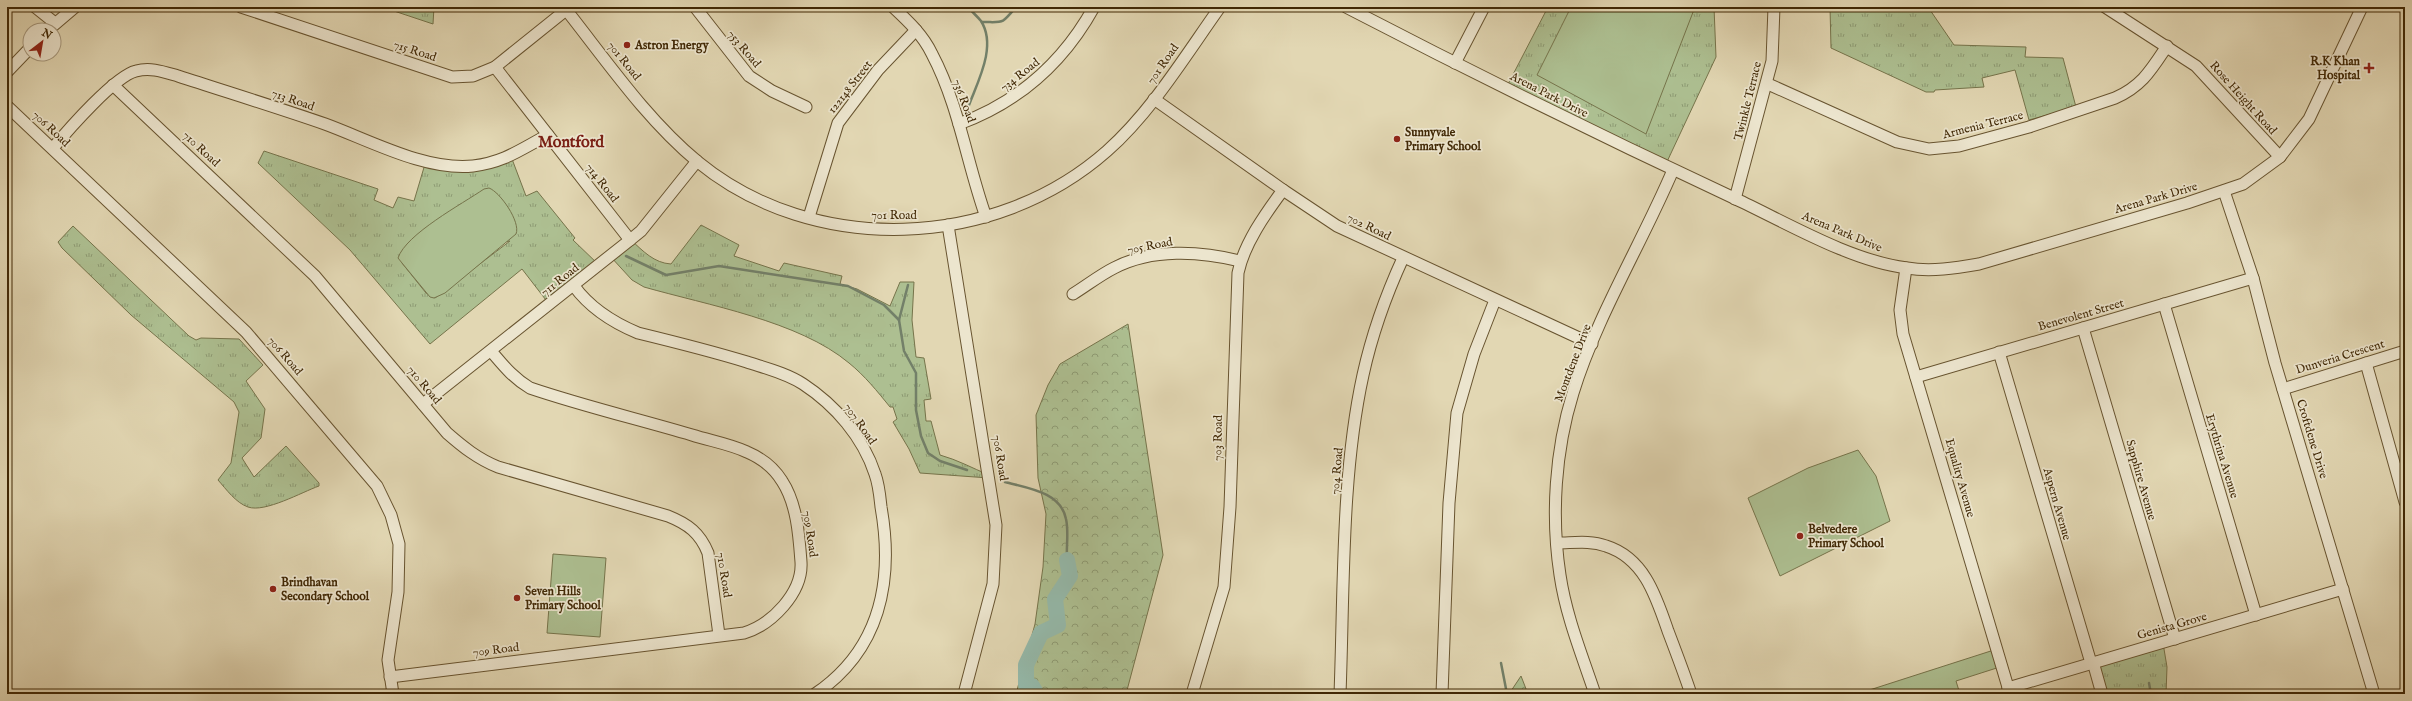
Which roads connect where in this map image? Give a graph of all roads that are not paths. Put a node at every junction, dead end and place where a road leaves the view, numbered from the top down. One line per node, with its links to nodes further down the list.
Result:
1 (35, 7): 14 (street)
2 (75, 7): 15 (street)
3 (241, 7): 20 (street, 715 Road)
4 (695, 7): 26 (street, 753 Road)
5 (893, 7): 16 (street, 736 Road)
6 (1094, 7): 27 (street, 734 Road)
7 (1220, 7): 24 (street, 701 Road)
8 (1346, 7): 19 (street, Arena Park Drive)
9 (1484, 7): 19 (street)
10 (1774, 7): 22 (street, Twinkle Terrace)
11 (2105, 7): 17 (street, Rose Height Road)
12 (2362, 7): 30 (street, Arena Park Drive)
13 (565, 8): 20 (street, 715 Road); 31 (street, 701 Road)
14 (48, 22)
15 (57, 22)
16 (916, 30): 27 (street, 736 Road); 36 (street, 122148 Street)
17 (2166, 46): 22 (street, Armenia Terrace); 30 (street, Rose Height Road)
18 (22, 56): 21 (street)
19 (1455, 62): 32 (street, Arena Park Drive)
20 (495, 67): 28 (street, 714 Road)
21 (7, 72)
22 (1768, 84): 35 (street, Twinkle Terrace)
23 (113, 86): 28 (street, 713 Road); 29 (street, 713 Road); 56 (street, 710 Road)
24 (1154, 99): 33 (street, 702 Road); 37 (street, 701 Road)
25 (7, 106): 29 (street, 706 Road)
26 (806, 107)
27 (959, 124): 37 (street, 736 Road)
28 (548, 135): 39 (street, 714 Road)
29 (52, 148): 64 (street, 706 Road)
30 (2280, 157): 34 (street, Arena Park Drive)
31 (697, 161): 36 (street, 701 Road); 39 (street, 711 Road)
32 (1673, 170): 35 (street, Arena Park Drive); 49 (street, Montdene Drive)
33 (1283, 190): 40 (street, 702 Road); 41 (street, 703 Road)
34 (2224, 192): 42 (street, Arena Park Drive); 43 (street, Croftdene Drive)
35 (1735, 198): 42 (street, Arena Park Drive)
36 (809, 217): 38 (street, 701 Road)
37 (986, 217): 38 (street, 701 Road)
38 (948, 225): 68 (street, 706 Road)
39 (630, 240): 44 (street, 711 Road)
40 (1403, 258): 46 (street, 702 Road); 70 (street, 704 Road)
41 (1240, 261): 45 (street, 705 Road); 69 (street, 703 Road)
42 (1906, 268): 54 (street, Equality Avenue)
43 (2253, 278): 47 (street, Benevolent Street); 55 (street, Croftdene Drive)
44 (574, 286): 50 (street, 711 Road); 67 (street, 707 Road)
45 (1073, 294)
46 (1495, 300): 49 (street, 702 Road); 71 (street)
47 (2164, 304): 48 (street, Benevolent Street); 60 (street, Erythrina Avenue)
48 (2083, 328): 52 (street, Benevolent Street); 62 (street, Sapphire Avenue)
49 (1592, 344): 58 (street, Montdene Drive)
50 (491, 351): 56 (street, 711 Road); 61 (street, 709 Road)
51 (2405, 351): 53 (street, Dunveria Crescent)
52 (1999, 352): 54 (street, Benevolent Street); 63 (street, Aspern Avenue)
53 (2366, 363): 55 (street, Dunveria Crescent); 57 (street)
54 (1916, 377): 65 (street, Equality Avenue)
55 (2283, 389): 59 (street, Croftdene Drive)
56 (423, 404): 61 (street, 710 Road)
57 (2405, 502)
58 (1557, 543): 72 (street, Montdene Drive); 73 (street)
59 (2344, 589): 60 (street, Genista Grove); 75 (street, Croftdene Drive)
60 (2256, 615): 62 (street, Genista Grove)
61 (719, 636): 64 (street, 709 Road)
62 (2175, 639): 63 (street, Genista Grove)
63 (2092, 662): 65 (street, Genista Grove); 74 (street, Aspern Avenue)
64 (390, 677): 66 (street, 706 Road)
65 (2009, 691)
66 (393, 694)
67 (815, 694)
68 (964, 694)
69 (1192, 694)
70 (1340, 694)
71 (1442, 694)
72 (1595, 694)
73 (1691, 694)
74 (2102, 694)
75 (2374, 694)

